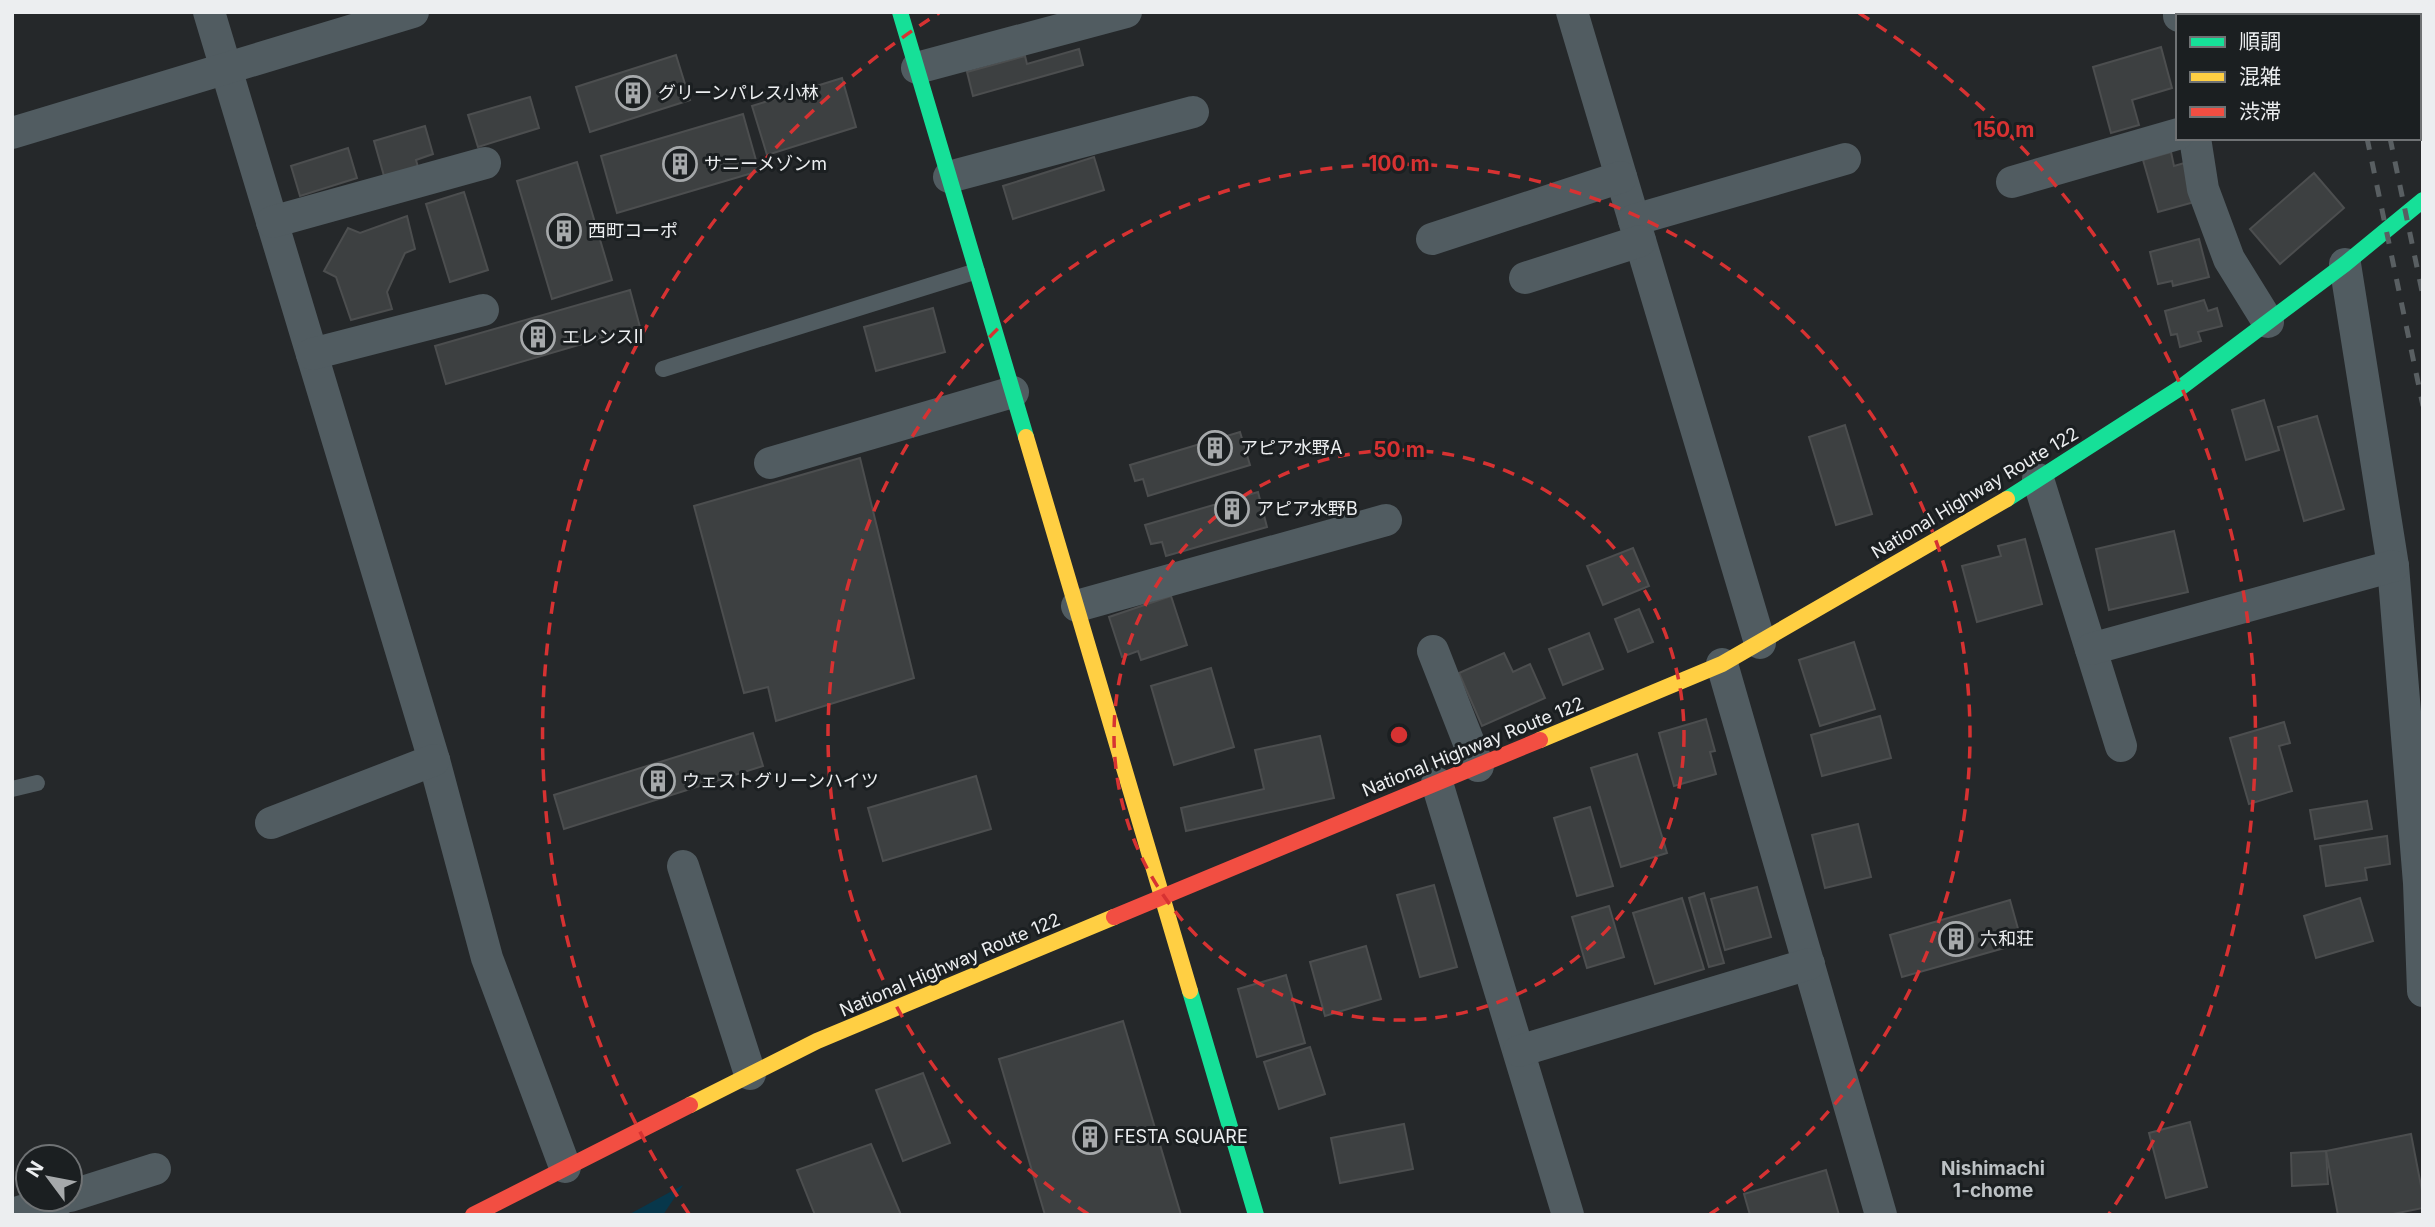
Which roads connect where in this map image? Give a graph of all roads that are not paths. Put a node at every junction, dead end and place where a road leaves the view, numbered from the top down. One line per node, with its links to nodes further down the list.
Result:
1 (209, 12): 7 (street)
2 (413, 12): 7 (street)
3 (900, 12): 6 (main road)
4 (1126, 12): 6 (street)
5 (1572, 12): 15 (street)
6 (917, 68): 14 (main road)
7 (226, 70): 9 (street); 18 (street)
8 (1193, 112): 14 (street)
9 (12, 133)
10 (2176, 135): 16 (street)
11 (2195, 140): 25 (street)
12 (1845, 159): 19 (street)
13 (485, 163): 18 (street)
14 (949, 177): 22 (main road)
15 (1621, 177): 19 (street); 20 (street)
16 (2012, 182)
17 (2423, 200): 21 (main road, National Highway Route 122)
18 (272, 222): 26 (street)
19 (1637, 231): 23 (street); 34 (street)
20 (1432, 239)
21 (2345, 264): 25 (main road, National Highway Route 122); 32 (street)
22 (977, 271): 27 (lane); 28 (main road)
23 (1525, 278)
24 (483, 310): 26 (street)
25 (2268, 322): 30 (main road, National Highway Route 122)
26 (312, 354): 39 (street)
27 (663, 369)
28 (1013, 392): 29 (street); 33 (main road)
29 (770, 463)
30 (2038, 479): 34 (main road, National Highway Route 122); 35 (street)
31 (1386, 520): 33 (street)
32 (2393, 566): 35 (street); 48 (street)
33 (1077, 606): 46 (main road)
34 (1760, 643): 37 (main road, National Highway Route 122)
35 (2091, 649): 38 (street)
36 (1433, 651): 40 (street)
37 (1722, 664): 40 (main road, National Highway Route 122); 47 (street)
38 (2121, 746)
39 (434, 760): 44 (street); 51 (street)
40 (1478, 766): 42 (main road, National Highway Route 122)
41 (37, 783): 43 (lane)
42 (1437, 783): 46 (main road, National Highway Route 122); 49 (street)
43 (12, 789)
44 (271, 823)
45 (683, 866): 50 (street)
46 (1162, 898): 50 (main road, National Highway Route 122); 55 (main road)
47 (1809, 964): 49 (street); 57 (street)
48 (2423, 991)
49 (1519, 1051): 56 (street)
50 (750, 1074): 51 (main road, National Highway Route 122)
51 (565, 1167): 54 (main road, National Highway Route 122)
52 (155, 1169): 53 (street)
53 (84, 1192)
54 (473, 1215)
55 (1256, 1215)
56 (1568, 1215)
57 (1881, 1215)

